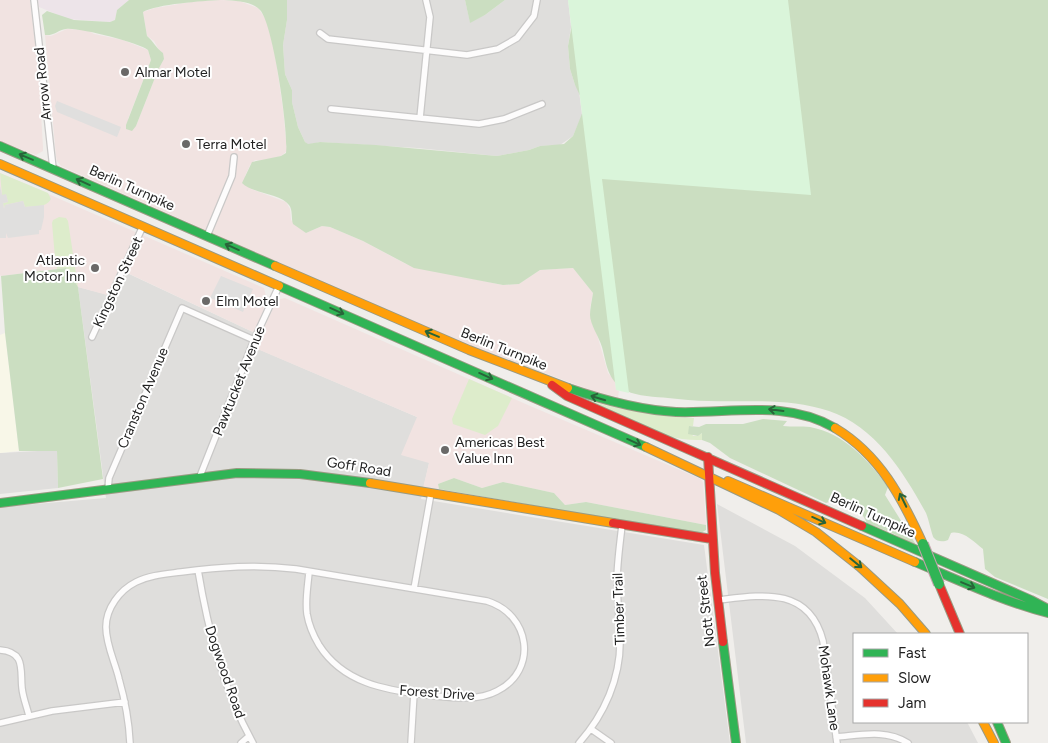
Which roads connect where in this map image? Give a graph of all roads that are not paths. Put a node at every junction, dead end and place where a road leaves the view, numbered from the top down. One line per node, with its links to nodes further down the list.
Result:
1 (34, 0): 12 (street, Arrow Road)
2 (426, 0): 5 (street)
3 (537, 0): 5 (street)
4 (320, 33): 5 (street)
5 (426, 50): 8 (street)
6 (542, 104): 8 (street)
7 (331, 109): 8 (street)
8 (420, 118)
9 (0, 146): 12 (main road, Berlin Turnpike, one-way to 9)
10 (234, 158): 15 (street)
11 (0, 164): 13 (main road, Berlin Turnpike)
12 (53, 168): 13 (main road); 15 (main road, Berlin Turnpike, one-way to 12)
13 (56, 188): 14 (main road, Berlin Turnpike)
14 (143, 226): 17 (main road, Berlin Turnpike); 18 (street, Kingston Street)
15 (207, 236): 16 (main road, Berlin Turnpike, one-way to 15)
16 (286, 271): 17 (main road); 20 (main road, Berlin Turnpike, one-way to 16)
17 (279, 286): 19 (street, Pawtucket Avenue); 23 (main road, Berlin Turnpike, one-way to 23)
18 (92, 337)
19 (254, 340): 22 (street, Pawtucket Avenue); 24 (street, Cranston Avenue)
20 (542, 378): 21 (main road, Berlin Turnpike); 36 (main road, one-way to 20, bridge)
21 (708, 457): 23 (main road, Nott Street); 33 (main road, Berlin Turnpike)
22 (200, 476): 24 (main road, Goff Road); 25 (main road, Goff Road)
23 (709, 476): 28 (main road, Nott Street); 34 (main road, Berlin Turnpike, one-way to 34); 35 (main road, one-way to 35)
24 (108, 489): 26 (main road, Goff Road)
25 (431, 493): 27 (main road, Goff Road); 31 (street)
26 (0, 503)
27 (622, 525): 28 (main road, Goff Road); 44 (street, Timber Trail)
28 (712, 539): 32 (main road, Nott Street)
29 (198, 570): 30 (street, Forest Drive); 39 (street, Forest Drive); 45 (street, Dogwood Road)
30 (309, 572): 31 (street, Forest Drive); 38 (street, Forest Drive)
31 (414, 589): 38 (street, Forest Drive)
32 (718, 600): 46 (street, Mohawk Lane); 53 (main road, Nott Street)
33 (1048, 609)
34 (1048, 613)
35 (925, 633)
36 (960, 633)
37 (0, 650): 40 (street)
38 (414, 693): 50 (street)
39 (125, 702): 40 (street); 47 (street, Forest Drive)
40 (29, 716): 41 (street)
41 (0, 723)
42 (984, 723): 55 (main road)
43 (997, 723): 56 (main road)
44 (591, 729): 51 (street, Timber Trail); 52 (street)
45 (249, 736): 48 (street); 49 (street, Dogwood Road)
46 (836, 740): 54 (street)
47 (130, 743)
48 (241, 743)
49 (253, 743)
50 (411, 743)
51 (578, 743)
52 (611, 743)
53 (736, 743)
54 (908, 743)
55 (994, 743)
56 (1006, 743)

